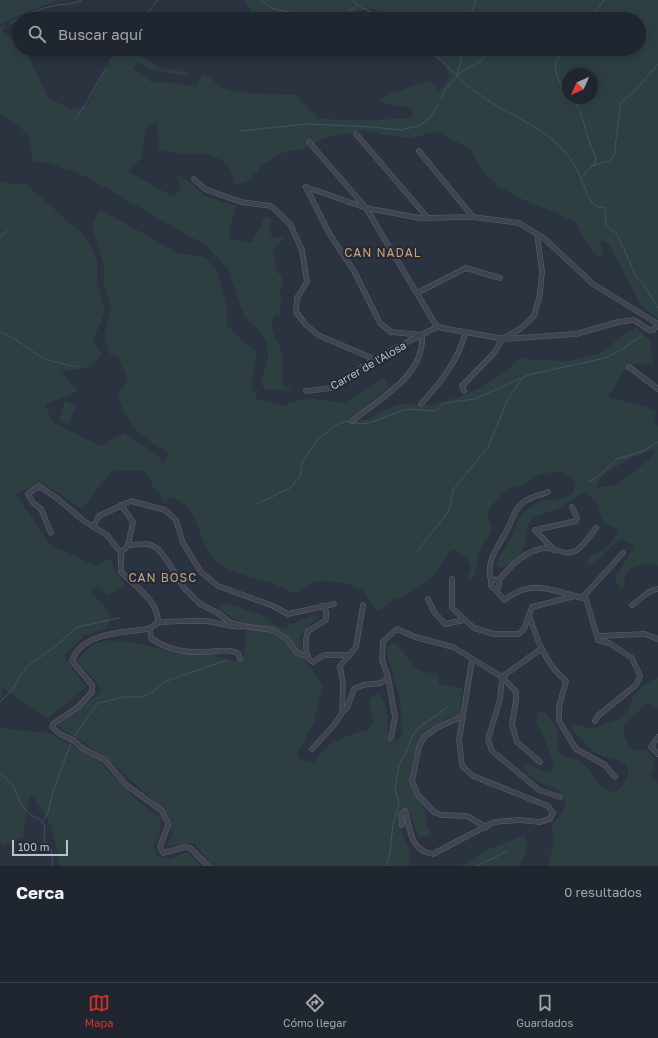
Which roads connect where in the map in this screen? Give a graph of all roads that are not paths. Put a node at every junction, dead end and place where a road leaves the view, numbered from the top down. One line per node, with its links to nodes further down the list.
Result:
1 (356, 134): 7 (street)
2 (309, 142): 5 (street)
3 (419, 151): 6 (street)
4 (194, 179): 16 (street)
5 (366, 208): 7 (street); 10 (street); 14 (street)
6 (473, 217): 7 (street); 8 (street)
7 (427, 218)
8 (537, 234): 11 (street); 15 (street)
9 (500, 278): 10 (street)
10 (417, 293): 12 (street)
11 (658, 324): 15 (street)
12 (437, 327): 13 (street); 14 (street, Carrer de l'Alosa)
13 (465, 334): 15 (street); 21 (street)
14 (422, 335): 16 (street, Carrer de l'Alosa); 22 (street)
15 (502, 339): 20 (street)
16 (374, 359): 19 (street, Carrer de l'Alosa)
17 (629, 367): 18 (street)
18 (658, 389)
19 (306, 391)
20 (464, 391)
21 (421, 404)
22 (352, 421)
23 (548, 492): 34 (street)
24 (122, 505): 26 (street); 29 (street); 43 (street)
25 (572, 507): 30 (street)
26 (93, 527): 28 (street); 31 (street)
27 (596, 528): 30 (street)
28 (51, 533)
29 (128, 545): 31 (street); 47 (street)
30 (554, 550): 35 (street)
31 (121, 553): 46 (street)
32 (623, 554): 38 (street)
33 (452, 579): 45 (street)
34 (492, 581): 35 (street); 36 (street)
35 (498, 581): 36 (street)
36 (495, 589): 38 (street)
37 (658, 589): 42 (street)
38 (583, 598): 44 (street); 49 (street)
39 (428, 599): 45 (street)
40 (334, 604): 43 (street)
41 (363, 605): 52 (street)
42 (632, 605)
43 (322, 606): 53 (street)
44 (529, 615): 45 (street); 51 (street)
45 (465, 620)
46 (158, 623): 47 (street); 48 (street)
47 (242, 626): 53 (street)
48 (150, 629): 54 (street); 70 (street)
49 (597, 636): 50 (street); 60 (street)
50 (658, 639)
51 (541, 650): 56 (street); 66 (street)
52 (350, 654): 53 (street); 58 (street)
53 (308, 657)
54 (240, 659)
55 (472, 660): 56 (street); 57 (street); 59 (street)
56 (502, 676): 65 (street); 67 (street)
57 (388, 677): 58 (street); 62 (street)
58 (345, 709): 63 (street)
59 (463, 716): 69 (street); 69 (street)
60 (595, 720)
61 (658, 737): 64 (street)
62 (391, 738)
63 (312, 749)
64 (658, 754)
65 (540, 762)
66 (615, 777)
67 (560, 798)
68 (402, 825): 69 (street)
69 (486, 827)
70 (208, 866)

